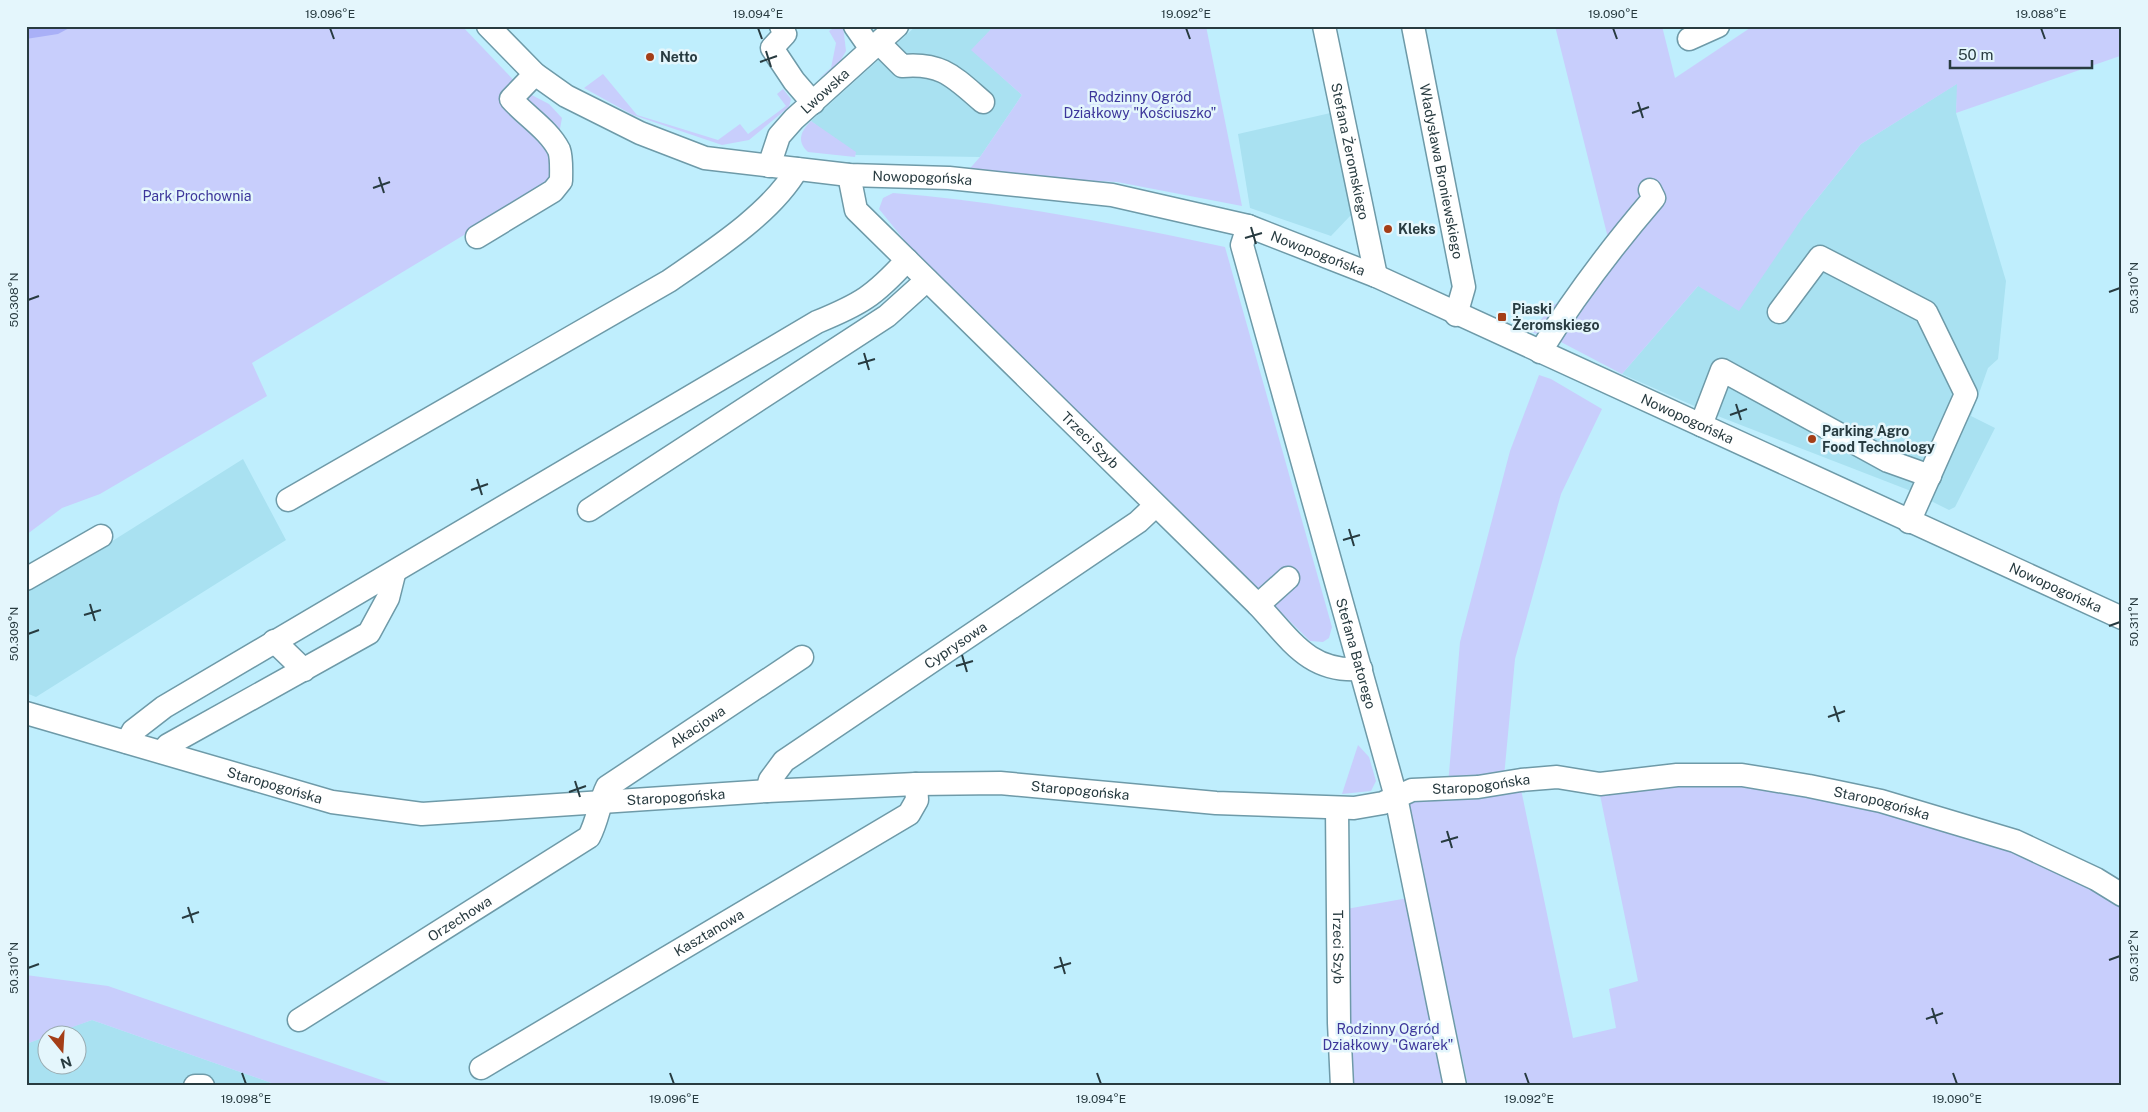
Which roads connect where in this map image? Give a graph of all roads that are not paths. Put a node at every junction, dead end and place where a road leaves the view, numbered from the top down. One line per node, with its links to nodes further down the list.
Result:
1 (488, 26): 10 (street, Nowopogońska)
2 (782, 26): 12 (street)
3 (855, 26): 9 (street)
4 (897, 26): 9 (street, Lwowska)
5 (1324, 26): 20 (street, Stefana Żeromskiego)
6 (1413, 26): 23 (street, Władysława Broniewskiego)
7 (1718, 26): 8 (street)
8 (1689, 38)
9 (875, 46): 11 (street); 12 (street, Lwowska)
10 (535, 74): 13 (street, Nowopogońska); 18 (street)
11 (983, 102)
12 (813, 103): 13 (street, Lwowska)
13 (770, 166): 14 (street, Nowopogońska)
14 (797, 169): 15 (street, Nowopogońska); 27 (street)
15 (849, 175): 17 (street, Nowopogońska); 19 (street, Trzeci Szyb)
16 (1650, 190): 24 (street)
17 (1248, 226): 20 (street, Nowopogońska); 39 (street, Stefana Batorego)
18 (476, 237)
19 (907, 260): 21 (street, Trzeci Szyb); 32 (street)
20 (1376, 276): 23 (street, Nowopogońska)
21 (927, 280): 28 (street, Trzeci Szyb); 29 (street)
22 (1779, 312): 26 (street)
23 (1456, 314): 24 (street, Nowopogońska)
24 (1540, 352): 25 (street, Nowopogońska)
25 (1701, 425): 26 (street); 30 (street, Nowopogońska)
26 (1930, 476): 30 (street)
27 (288, 500)
28 (1155, 506): 35 (street, Trzeci Szyb); 45 (street, Cyprysowa)
29 (589, 510)
30 (1909, 522): 36 (street, Nowopogońska)
31 (101, 536): 33 (street)
32 (394, 574): 37 (street); 40 (street)
33 (26, 578)
34 (1288, 578): 35 (street)
35 (1258, 605): 39 (street, Trzeci Szyb)
36 (2122, 618)
37 (274, 641): 40 (street); 42 (street)
38 (802, 657): 47 (street, Akacjowa)
39 (1361, 669): 46 (street, Stefana Batorego)
40 (304, 670): 43 (street)
41 (26, 713): 42 (street, Staropogońska)
42 (127, 742): 43 (street, Staropogońska)
43 (162, 752): 47 (street, Staropogońska)
44 (916, 784): 45 (street, Staropogońska); 48 (street, Staropogońska); 51 (street, Kasztanowa)
45 (768, 791): 47 (street, Staropogońska)
46 (1396, 798): 48 (street, Staropogońska); 49 (street, Staropogońska); 55 (street, Stefana Batorego)
47 (601, 802): 50 (street, Orzechowa)
48 (1337, 808): 54 (street, Trzeci Szyb)
49 (2122, 895)
50 (299, 1020)
51 (481, 1068)
52 (195, 1086): 53 (street)
53 (203, 1086)
54 (1342, 1086)
55 (1455, 1086)

